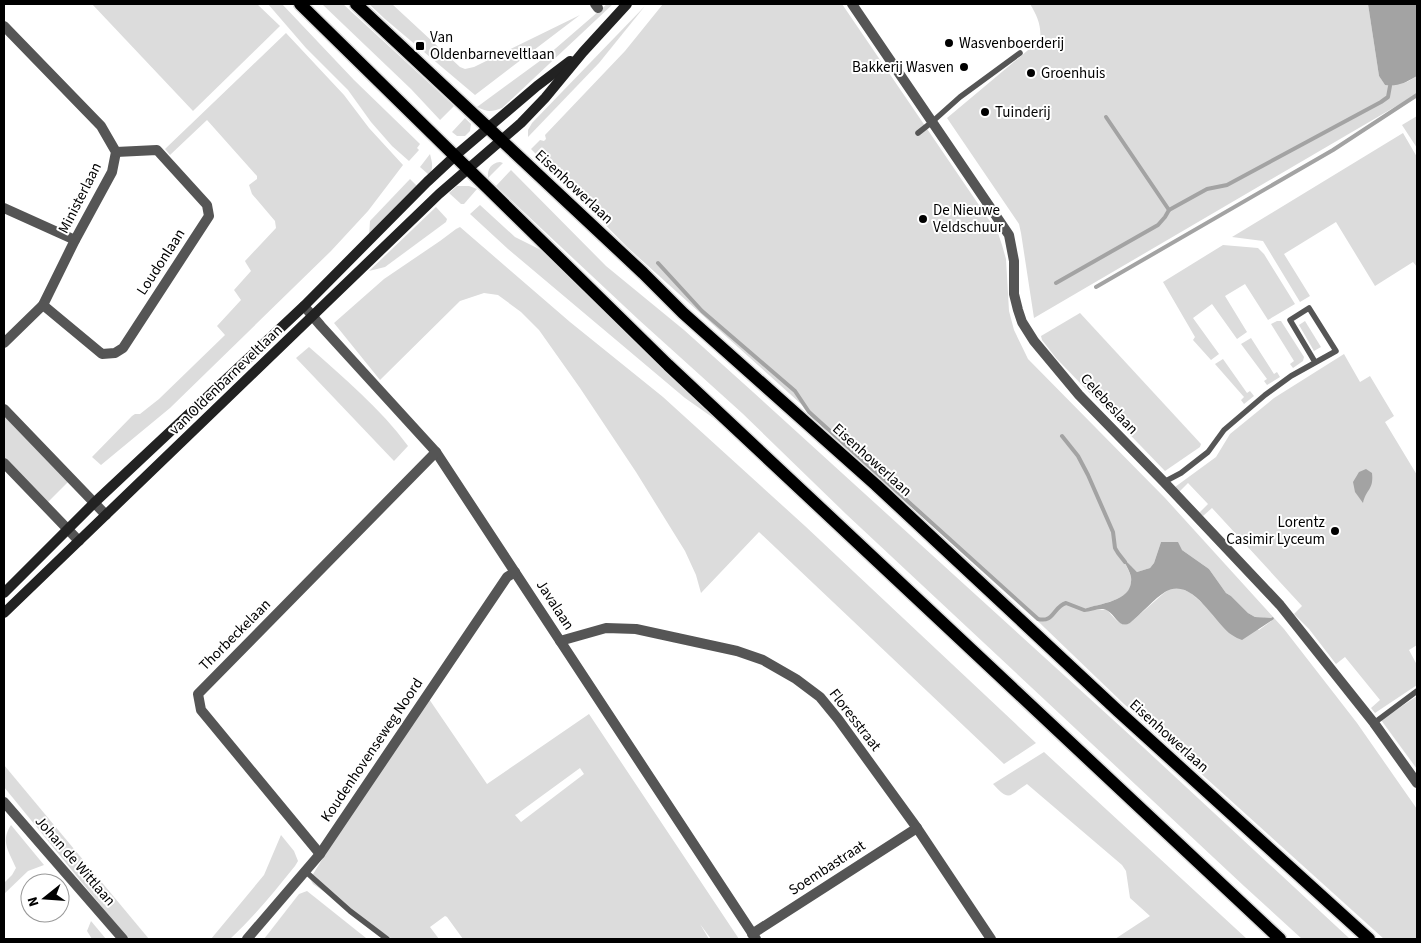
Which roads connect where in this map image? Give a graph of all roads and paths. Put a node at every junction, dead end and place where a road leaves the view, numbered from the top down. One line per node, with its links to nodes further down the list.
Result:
1 (300, 4): 13 (main road)
2 (356, 4): 9 (main road, Eisenhowerlaan)
3 (627, 4): 6 (main road)
4 (852, 4): 8 (street, Celebeslaan)
5 (4, 26): 12 (street, Ministerlaan)
6 (583, 52): 9 (main road, van Oldenbarneveltlaan); 11 (main road, van Oldenbarneveltlaan)
7 (1020, 53): 8 (lane)
8 (932, 122): 10 (lane); 25 (street, Celebeslaan)
9 (489, 128): 11 (main road, Eisenhowerlaan); 13 (main road, van Oldenbarneveltlaan)
10 (918, 132)
11 (501, 140): 14 (main road, van Oldenbarneveltlaan); 47 (main road, Eisenhowerlaan)
12 (116, 152): 16 (street, Ministerlaan); 17 (street, Loudonlaan)
13 (456, 155): 14 (main road); 18 (main road, van Oldenbarneveltlaan)
14 (468, 168): 19 (main road, van Oldenbarneveltlaan); 46 (main road)
15 (4, 208): 16 (street)
16 (75, 240): 17 (street, Ministerlaan)
17 (44, 305): 20 (street, Ministerlaan)
18 (304, 306): 19 (street, Javalaan); 26 (main road, van Oldenbarneveltlaan)
19 (313, 317): 23 (street, Javalaan); 27 (main road, van Oldenbarneveltlaan)
20 (4, 343)
21 (1315, 362): 21 (lane); 25 (lane)
22 (4, 409): 26 (street)
23 (436, 452): 30 (street, Javalaan); 39 (street, Thorbeckelaan)
24 (4, 464): 28 (street)
25 (1164, 482): 35 (street, Celebeslaan)
26 (94, 503): 27 (street); 28 (main road, van Oldenbarneveltlaan)
27 (106, 515): 29 (main road, van Oldenbarneveltlaan)
28 (67, 529): 29 (street); 31 (main road, van Oldenbarneveltlaan)
29 (79, 541): 32 (main road, van Oldenbarneveltlaan)
30 (515, 572): 33 (street, Javalaan); 39 (street, Koudenhovenseweg Noord)
31 (4, 593)
32 (4, 613)
33 (560, 641): 38 (street, Floresstraat); 41 (street, Javalaan)
34 (1417, 691): 35 (lane)
35 (1374, 723): 36 (street, Celebeslaan)
36 (1417, 783)
37 (4, 802): 42 (street, Johan de Wittlaan)
38 (917, 828): 41 (street, Soembastraat); 45 (street, Floresstraat)
39 (320, 854): 40 (street, Koudenhovenseweg Noord)
40 (305, 871): 43 (street, Koudenhovenseweg Noord); 44 (lane)
41 (754, 936)
42 (123, 939)
43 (246, 939)
44 (387, 939)
45 (991, 939)
46 (1280, 939)
47 (1369, 939)

